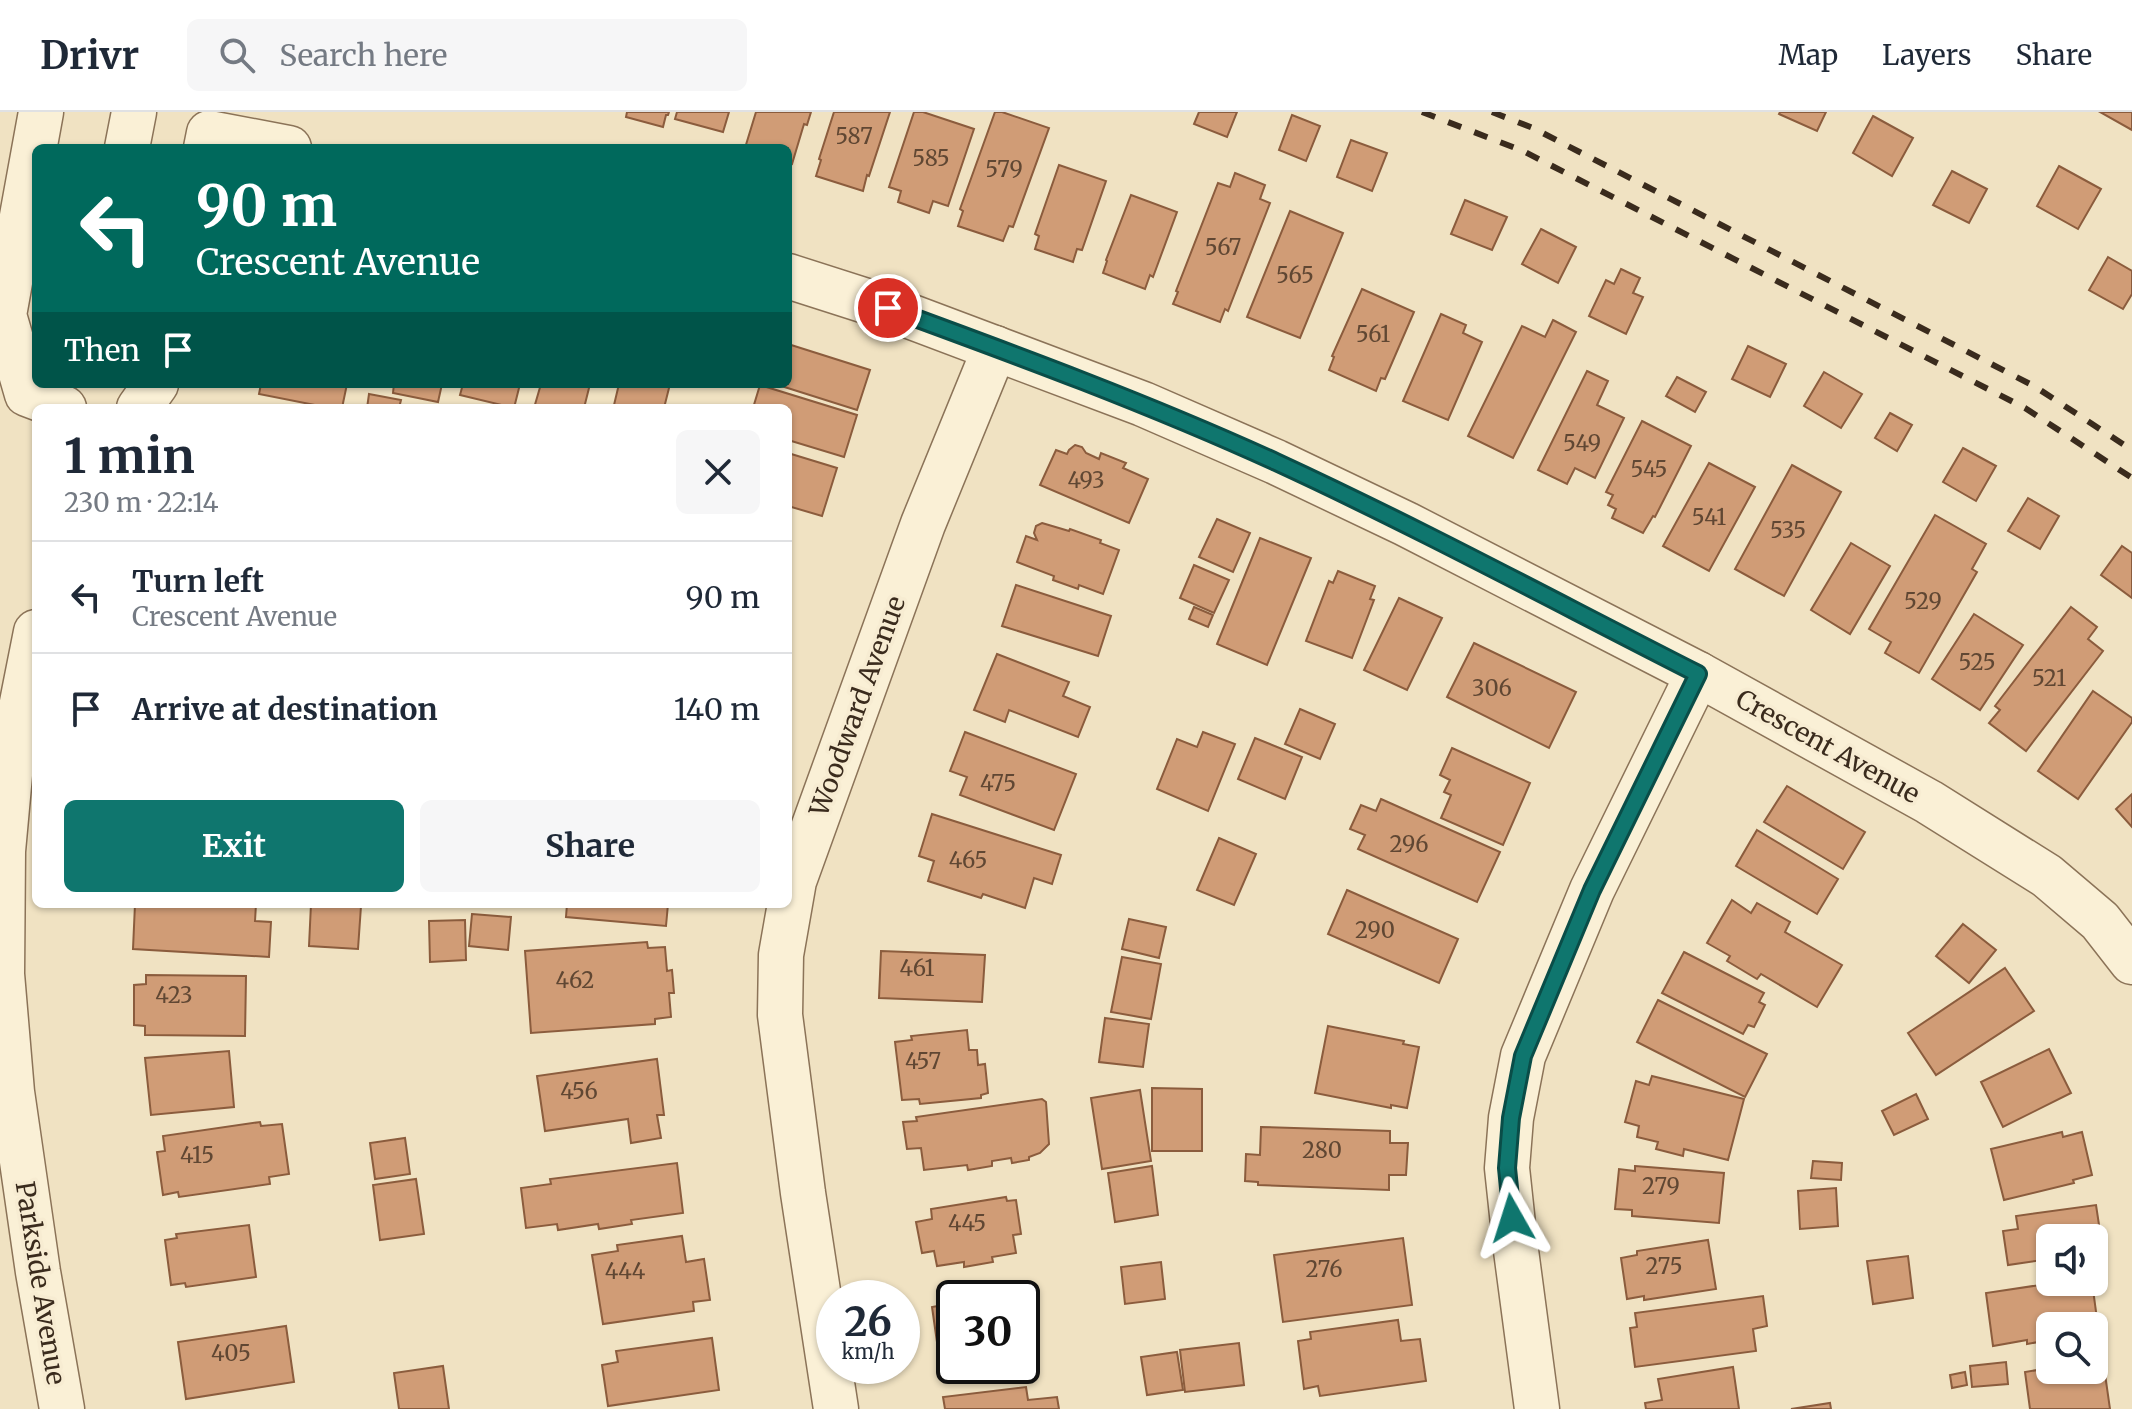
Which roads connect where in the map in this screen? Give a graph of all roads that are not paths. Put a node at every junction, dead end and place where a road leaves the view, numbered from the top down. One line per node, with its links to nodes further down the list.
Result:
1 (41, 112): 3 (street)
2 (134, 112): 4 (street)
3 (35, 144)
4 (128, 144)
5 (207, 144): 6 (street)
6 (268, 144)
7 (32, 161): 10 (street)
8 (792, 277): 9 (street, Crescent Avenue)
9 (995, 348): 12 (street, Crescent Avenue); 14 (street, Woodward Avenue)
10 (53, 404)
11 (32, 648): 13 (street, Parkside Avenue)
12 (1698, 674): 16 (street, Crescent Avenue); 19 (street)
13 (6, 752): 17 (street, Parkside Avenue)
14 (792, 892)
15 (789, 908): 18 (street, Woodward Avenue)
16 (2132, 962)
17 (62, 1409)
18 (836, 1409)
19 (1537, 1409)

